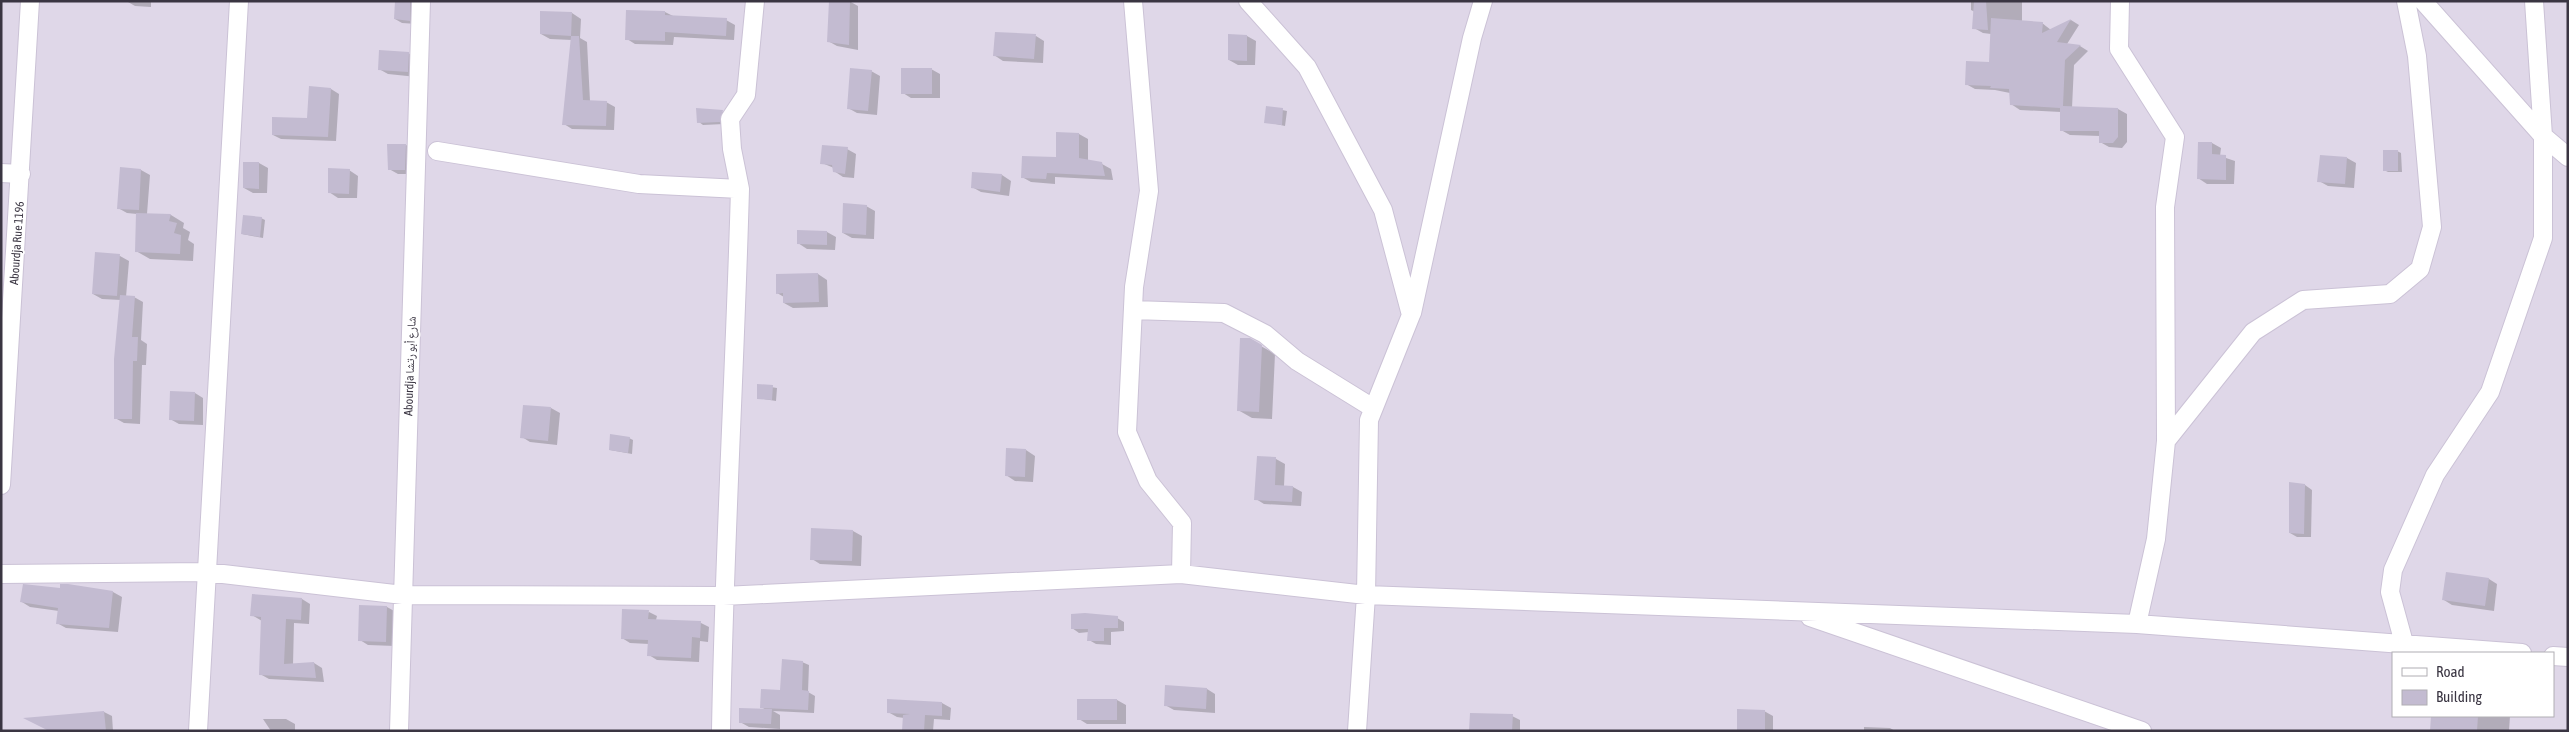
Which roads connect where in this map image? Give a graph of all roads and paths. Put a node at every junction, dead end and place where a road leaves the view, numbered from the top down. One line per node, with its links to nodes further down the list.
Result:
1 (30, 1): 16 (street, Abourdja Rue 1196)
2 (239, 1): 24 (street)
3 (421, 1): 27 (street, Abourdja شارع أبو رتشا)
4 (755, 1): 17 (street)
5 (1133, 1): 18 (street)
6 (1248, 1): 19 (street)
7 (1483, 1): 19 (street)
8 (2120, 1): 22 (street)
9 (2406, 1): 22 (street)
10 (2423, 1): 12 (street)
11 (2534, 1): 12 (street)
12 (2543, 136): 14 (street); 32 (street)
13 (437, 151): 17 (street)
14 (2568, 157)
15 (1, 173): 16 (street)
16 (21, 174): 20 (street, Abourdja Rue 1196)
17 (740, 189): 29 (street)
18 (1133, 310): 21 (street); 26 (street)
19 (1411, 316): 21 (street)
20 (4, 370): 23 (street, Abourdja Rue 1196)
21 (1373, 408): 28 (street)
22 (2166, 441): 31 (street)
23 (1, 485)
24 (206, 572): 25 (street); 27 (street); 36 (street)
25 (1, 574)
26 (1181, 574): 28 (street); 29 (street)
27 (403, 595): 29 (street); 37 (street, Abourdja شارع أبو رتشا)
28 (1366, 595): 30 (street); 39 (street)
29 (723, 596): 38 (street)
30 (1793, 611): 31 (street); 40 (street)
31 (2137, 624): 32 (street)
32 (2404, 643): 33 (street)
33 (2510, 652)
34 (2554, 656): 35 (street)
35 (2568, 657)
36 (198, 731)
37 (399, 731)
38 (721, 731)
39 (1357, 731)
40 (2142, 731)

